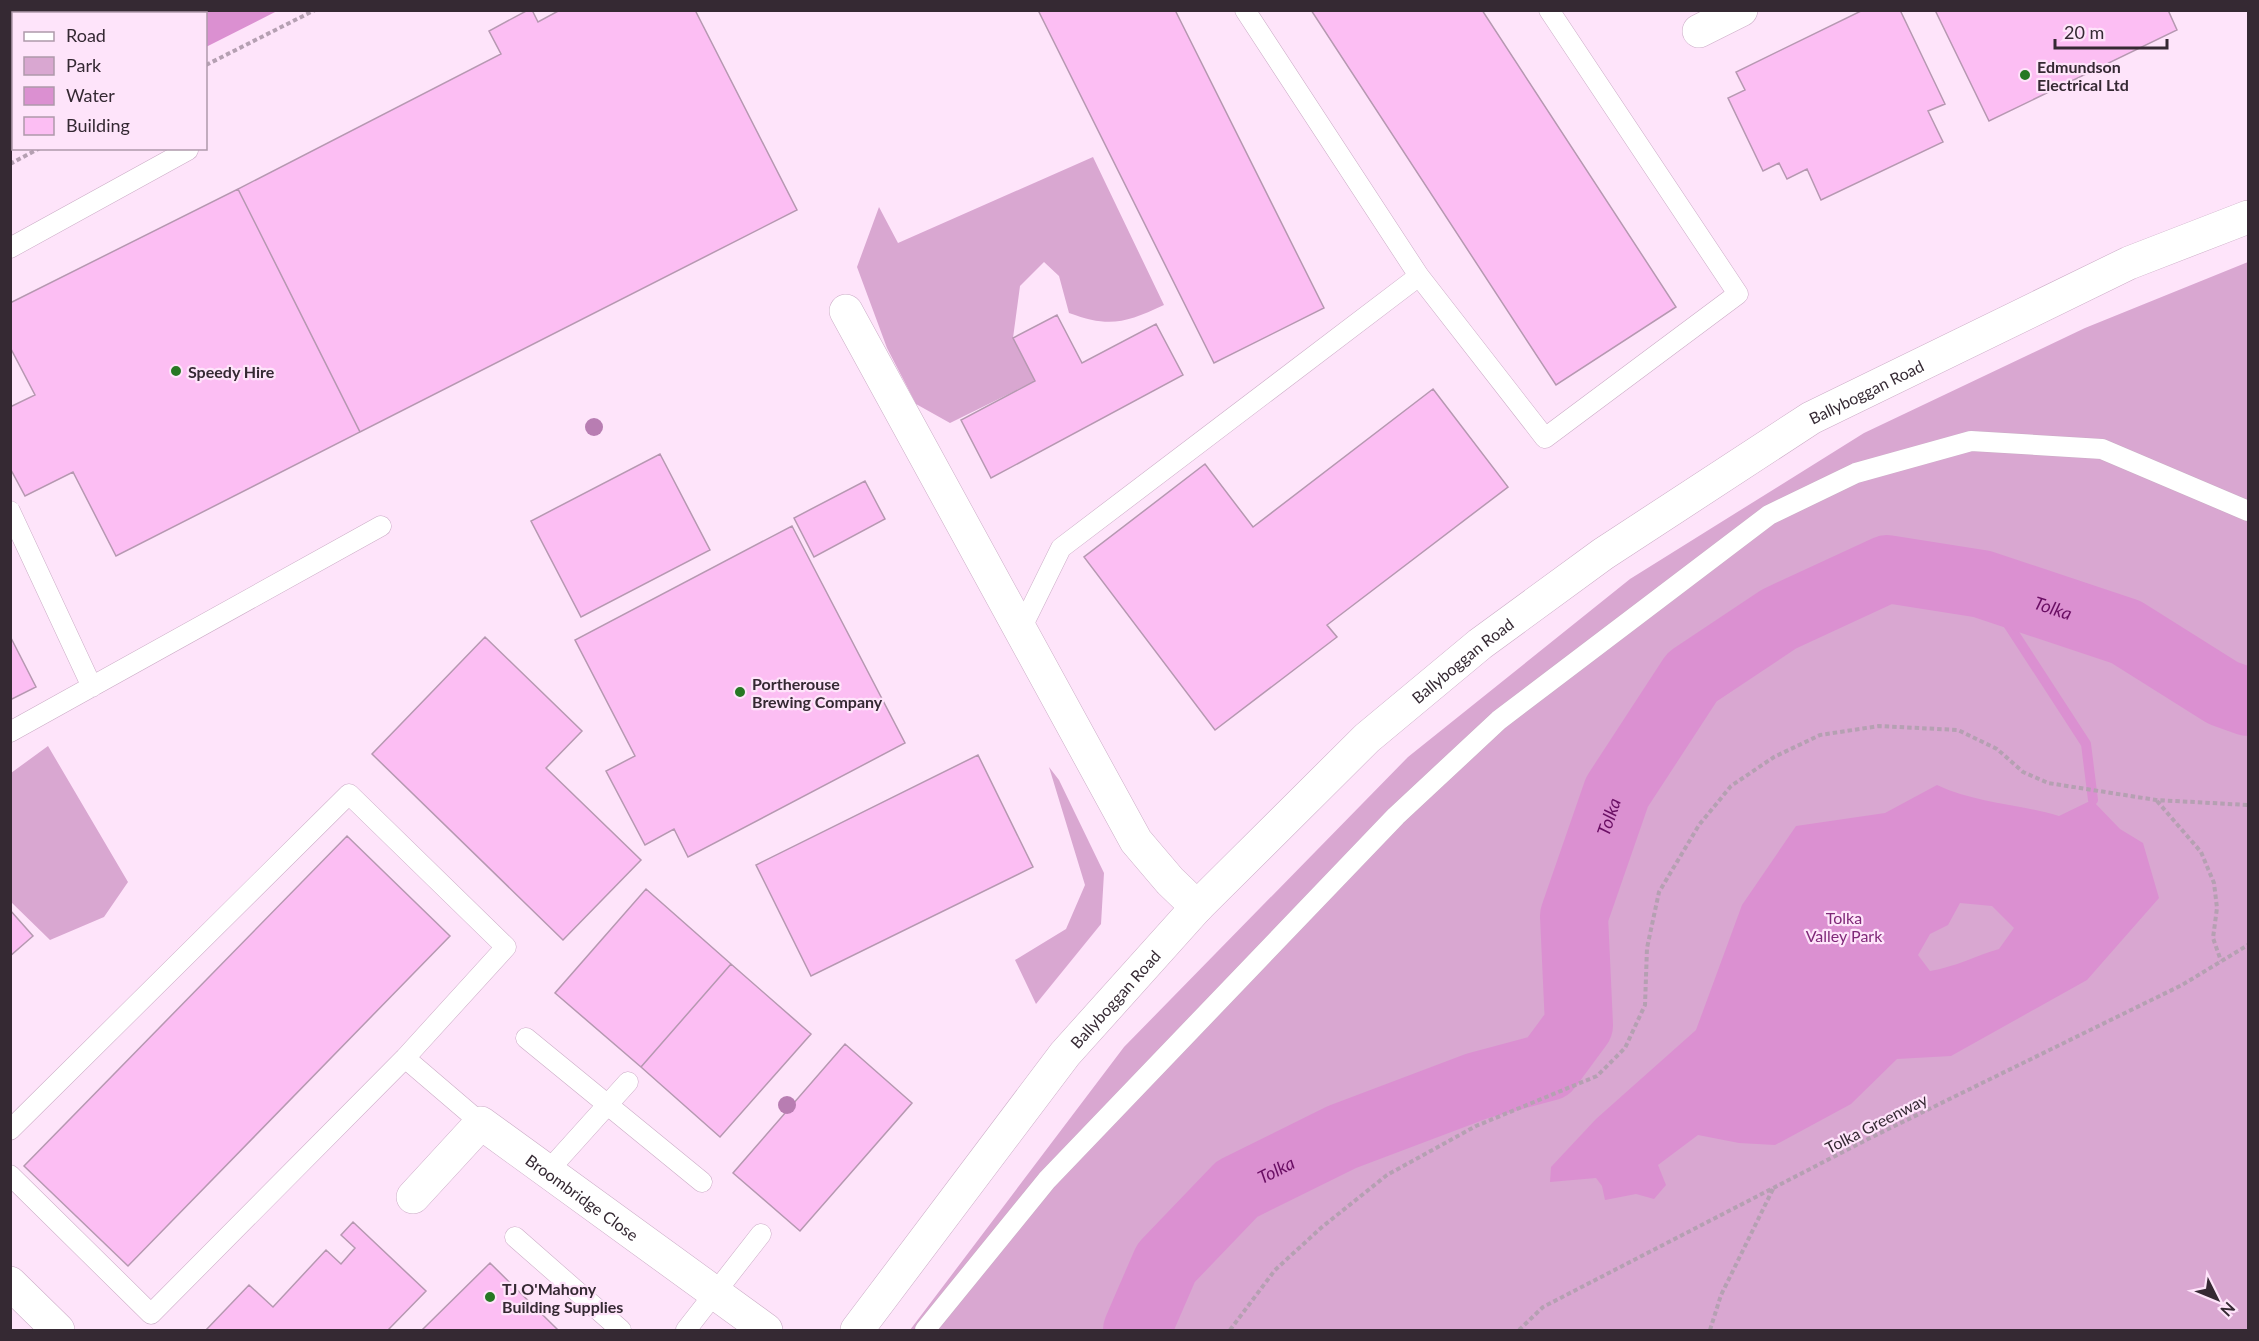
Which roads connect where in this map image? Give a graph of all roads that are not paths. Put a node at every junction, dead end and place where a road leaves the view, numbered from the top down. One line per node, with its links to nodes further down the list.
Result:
1 (1245, 10): 8 (lane)
2 (1549, 10): 8 (lane)
3 (1741, 10): 4 (street)
4 (1699, 31)
5 (188, 150): 7 (lane)
6 (2248, 217): 16 (street, Ballyboggan Road)
7 (10, 248)
8 (1419, 276): 13 (lane)
9 (846, 311): 13 (street)
10 (10, 511): 14 (lane)
11 (2248, 511): 36 (lane)
12 (381, 526): 14 (lane)
13 (1020, 631): 16 (street)
14 (92, 687): 15 (lane)
15 (10, 732)
16 (1197, 907): 35 (street, Ballyboggan Road)
17 (526, 1038): 20 (lane)
18 (405, 1058): 21 (lane); 22 (lane); 24 (lane)
19 (628, 1082): 20 (lane)
20 (608, 1105): 23 (lane); 25 (lane)
21 (481, 1123): 23 (street, Broombridge Close); 26 (street)
22 (10, 1130)
23 (547, 1172): 30 (street, Broombridge Close)
24 (10, 1175)
25 (702, 1182)
26 (413, 1197)
27 (761, 1234): 30 (lane)
28 (515, 1238): 32 (lane)
29 (10, 1283): 31 (street)
30 (715, 1293): 33 (lane); 34 (street, Broombridge Close)
31 (58, 1330)
32 (621, 1330)
33 (686, 1330)
34 (766, 1330)
35 (857, 1330)
36 (926, 1330)

